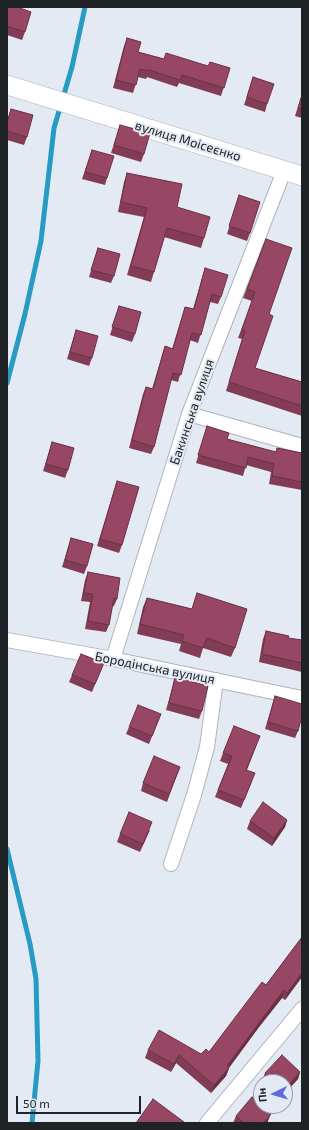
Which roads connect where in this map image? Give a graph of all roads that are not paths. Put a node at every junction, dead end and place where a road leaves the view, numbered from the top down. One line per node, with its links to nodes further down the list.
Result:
1 (7, 85): 2 (street, вулиця Моісеєнко)
2 (293, 174): 3 (street, Бакинська вулиця)
3 (189, 414): 4 (street); 6 (street, Бакинська вулиця)
4 (302, 446)
5 (7, 640): 6 (street, Бородінська вулиця)
6 (113, 659): 7 (street, Бородінська вулиця)
7 (216, 680): 8 (street, Бородінська вулиця); 9 (street)
8 (302, 698)
9 (171, 864)
10 (302, 1009): 11 (street)
11 (207, 1123)

